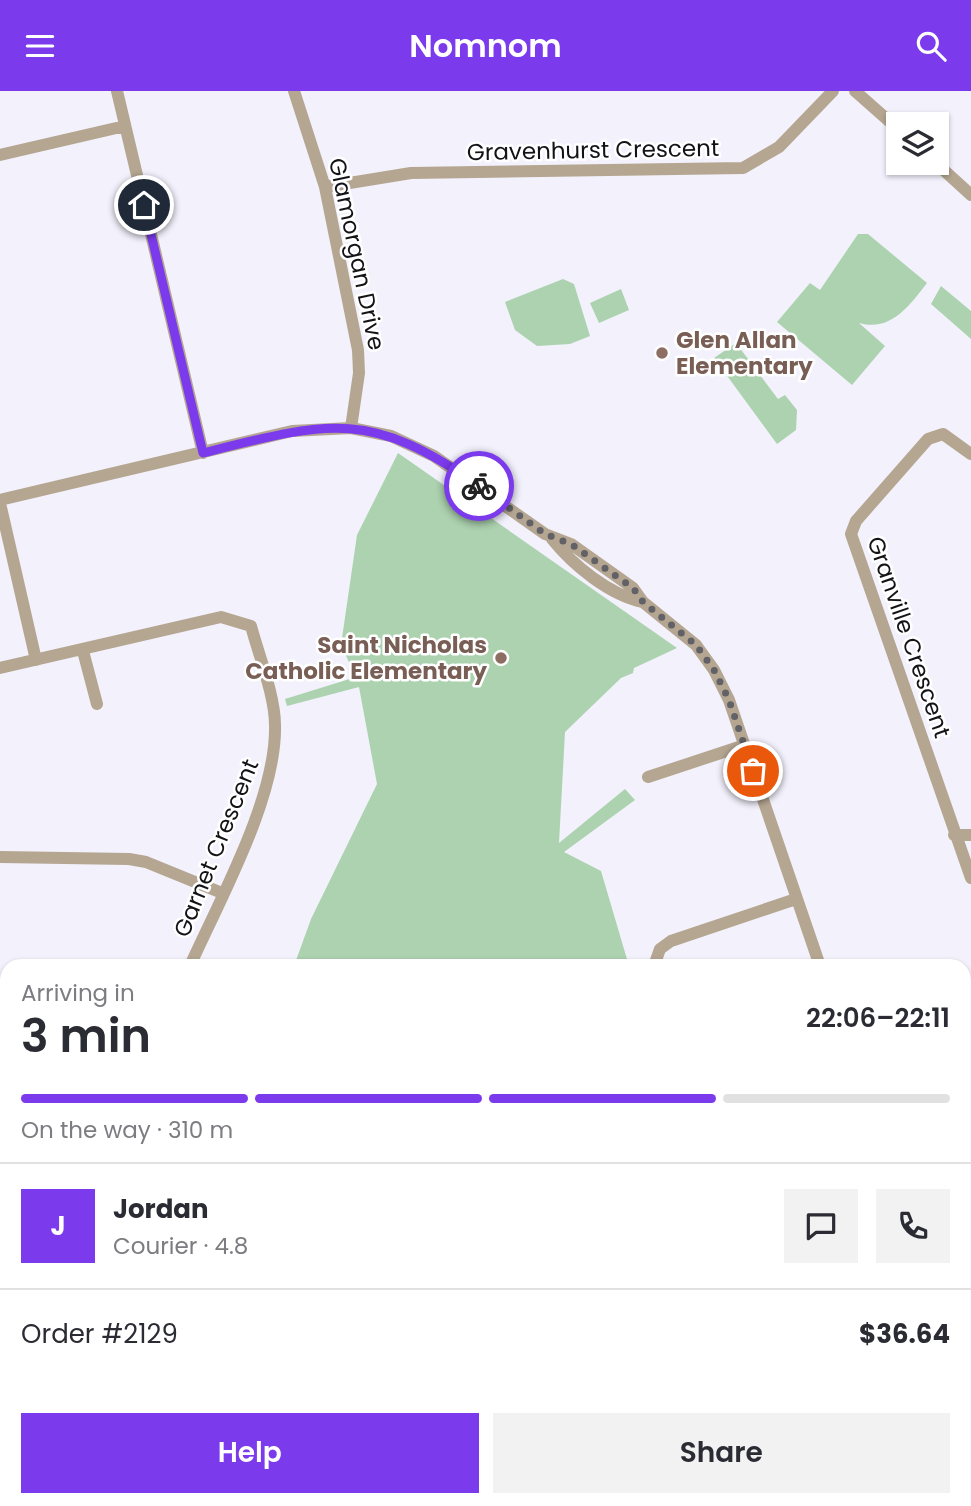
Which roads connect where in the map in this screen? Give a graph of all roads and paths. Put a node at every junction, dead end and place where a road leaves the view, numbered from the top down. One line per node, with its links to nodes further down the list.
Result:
1 (117, 91): 6 (street)
2 (294, 91): 9 (street, Glamorgan Drive)
3 (833, 91): 9 (street, Gravenhurst Crescent)
4 (855, 91): 5 (street)
5 (886, 118)
6 (125, 126): 7 (street); 12 (street)
7 (0, 155)
8 (949, 175): 10 (street)
9 (325, 187): 11 (street, Glamorgan Drive)
10 (971, 194)
11 (351, 428): 12 (street); 19 (street)
12 (203, 453): 14 (street)
13 (971, 454): 21 (street, Granville Crescent)
14 (0, 502): 16 (street)
15 (83, 651): 16 (street, Garnet Crescent); 18 (street); 25 (street, Garnet Crescent)
16 (36, 660): 17 (street, Garnet Crescent)
17 (0, 669)
18 (97, 704)
19 (745, 745): 20 (street); 26 (street)
20 (648, 777)
21 (954, 835): 22 (street); 24 (street, Granville Crescent)
22 (971, 835)
23 (0, 857): 25 (street)
24 (971, 878)
25 (222, 893): 27 (street, Garnet Crescent)
26 (796, 899): 28 (street); 29 (street)
27 (193, 959)
28 (656, 959)
29 (817, 959)

